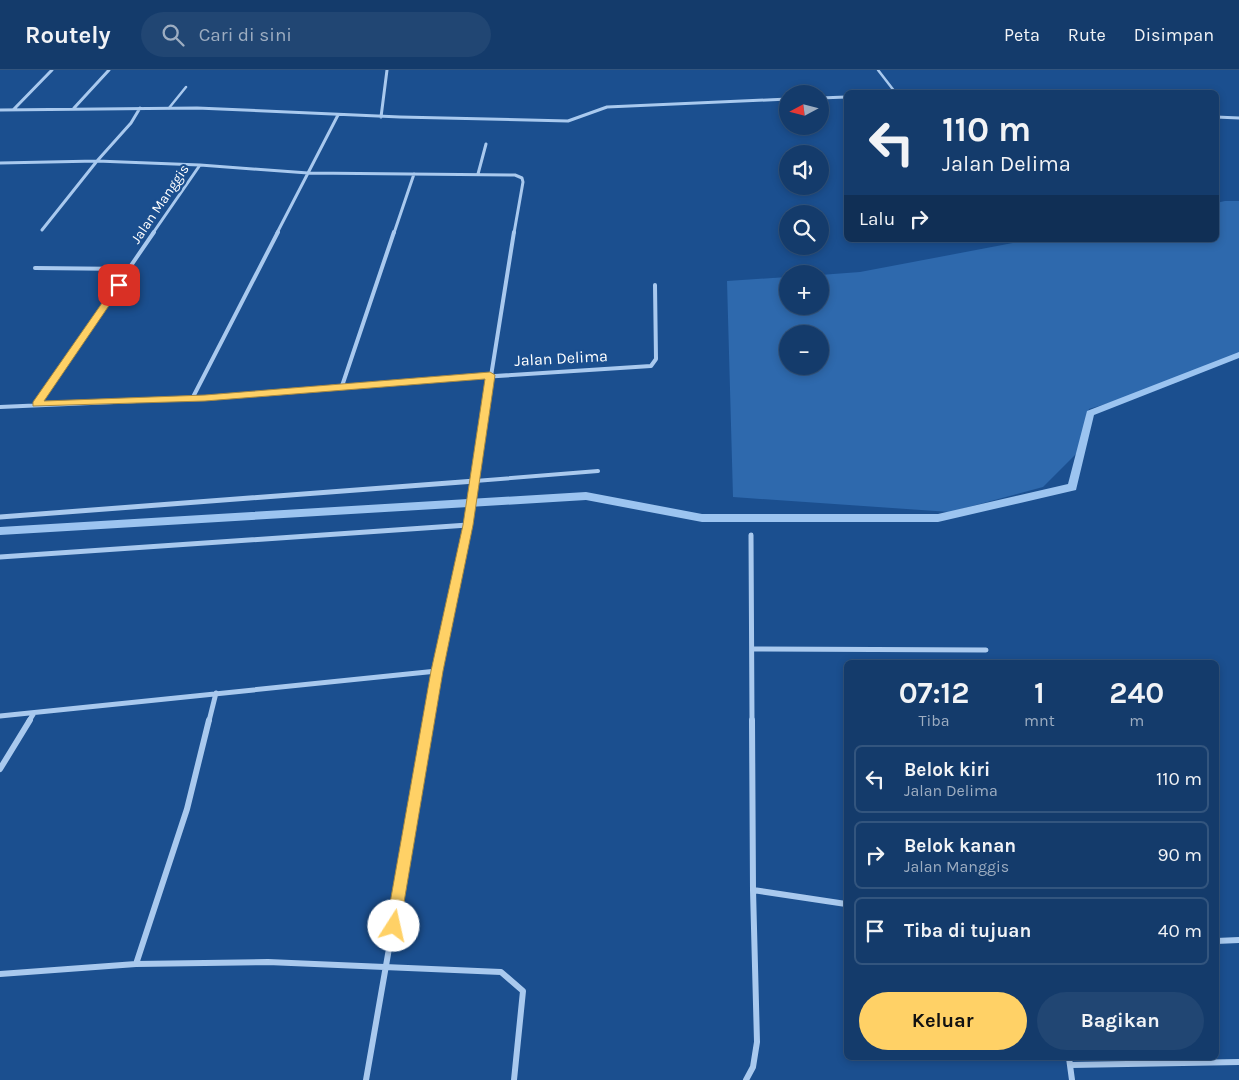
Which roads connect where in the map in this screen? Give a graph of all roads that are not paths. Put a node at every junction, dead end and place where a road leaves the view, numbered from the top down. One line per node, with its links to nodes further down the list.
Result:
1 (52, 70): 14 (street)
2 (110, 70): 10 (street)
3 (387, 70): 16 (street)
4 (878, 70): 6 (lane)
5 (186, 87): 12 (lane)
6 (893, 90)
7 (844, 97): 8 (street)
8 (829, 98)
9 (779, 99): 16 (street)
10 (74, 108): 11 (street); 14 (street)
11 (140, 108): 12 (street); 20 (street)
12 (169, 108): 15 (street)
13 (0, 110): 14 (street)
14 (14, 110)
15 (338, 115): 16 (street); 23 (street)
16 (381, 117)
17 (1219, 117): 18 (street)
18 (1239, 118)
19 (486, 144): 25 (street)
20 (97, 161): 21 (street); 22 (street); 26 (street)
21 (0, 164)
22 (200, 165): 23 (street); 28 (street, Jalan Manggis)
23 (308, 173): 24 (street); 32 (street)
24 (414, 174): 25 (street); 31 (street)
25 (478, 174): 30 (street)
26 (42, 230)
27 (35, 268): 28 (street)
28 (130, 269): 33 (street, Jalan Manggis)
29 (655, 286): 30 (street, Jalan Delima)
30 (490, 375): 31 (street, Jalan Delima); 36 (street)
31 (342, 386): 32 (street, Jalan Delima)
32 (192, 398): 33 (street, Jalan Delima)
33 (36, 404): 34 (street, Jalan Delima)
34 (0, 407)
35 (598, 471): 36 (lane)
36 (475, 483): 37 (street); 38 (street)
37 (0, 517)
38 (468, 525): 40 (street); 43 (street)
39 (751, 535): 41 (street)
40 (0, 557)
41 (752, 649): 42 (street); 48 (street)
42 (986, 650)
43 (437, 671): 44 (street); 53 (street)
44 (216, 693): 45 (street); 52 (street)
45 (34, 713): 46 (street); 47 (street)
46 (0, 716)
47 (0, 769)
48 (753, 890): 49 (street); 59 (street)
49 (844, 904)
50 (1239, 940): 51 (street)
51 (1219, 941)
52 (136, 964): 53 (street); 54 (street)
53 (387, 966): 57 (street); 58 (street)
54 (0, 974)
55 (1070, 1061): 56 (street); 60 (street)
56 (1239, 1062)
57 (366, 1080)
58 (514, 1080)
59 (746, 1080)
60 (1072, 1080)

